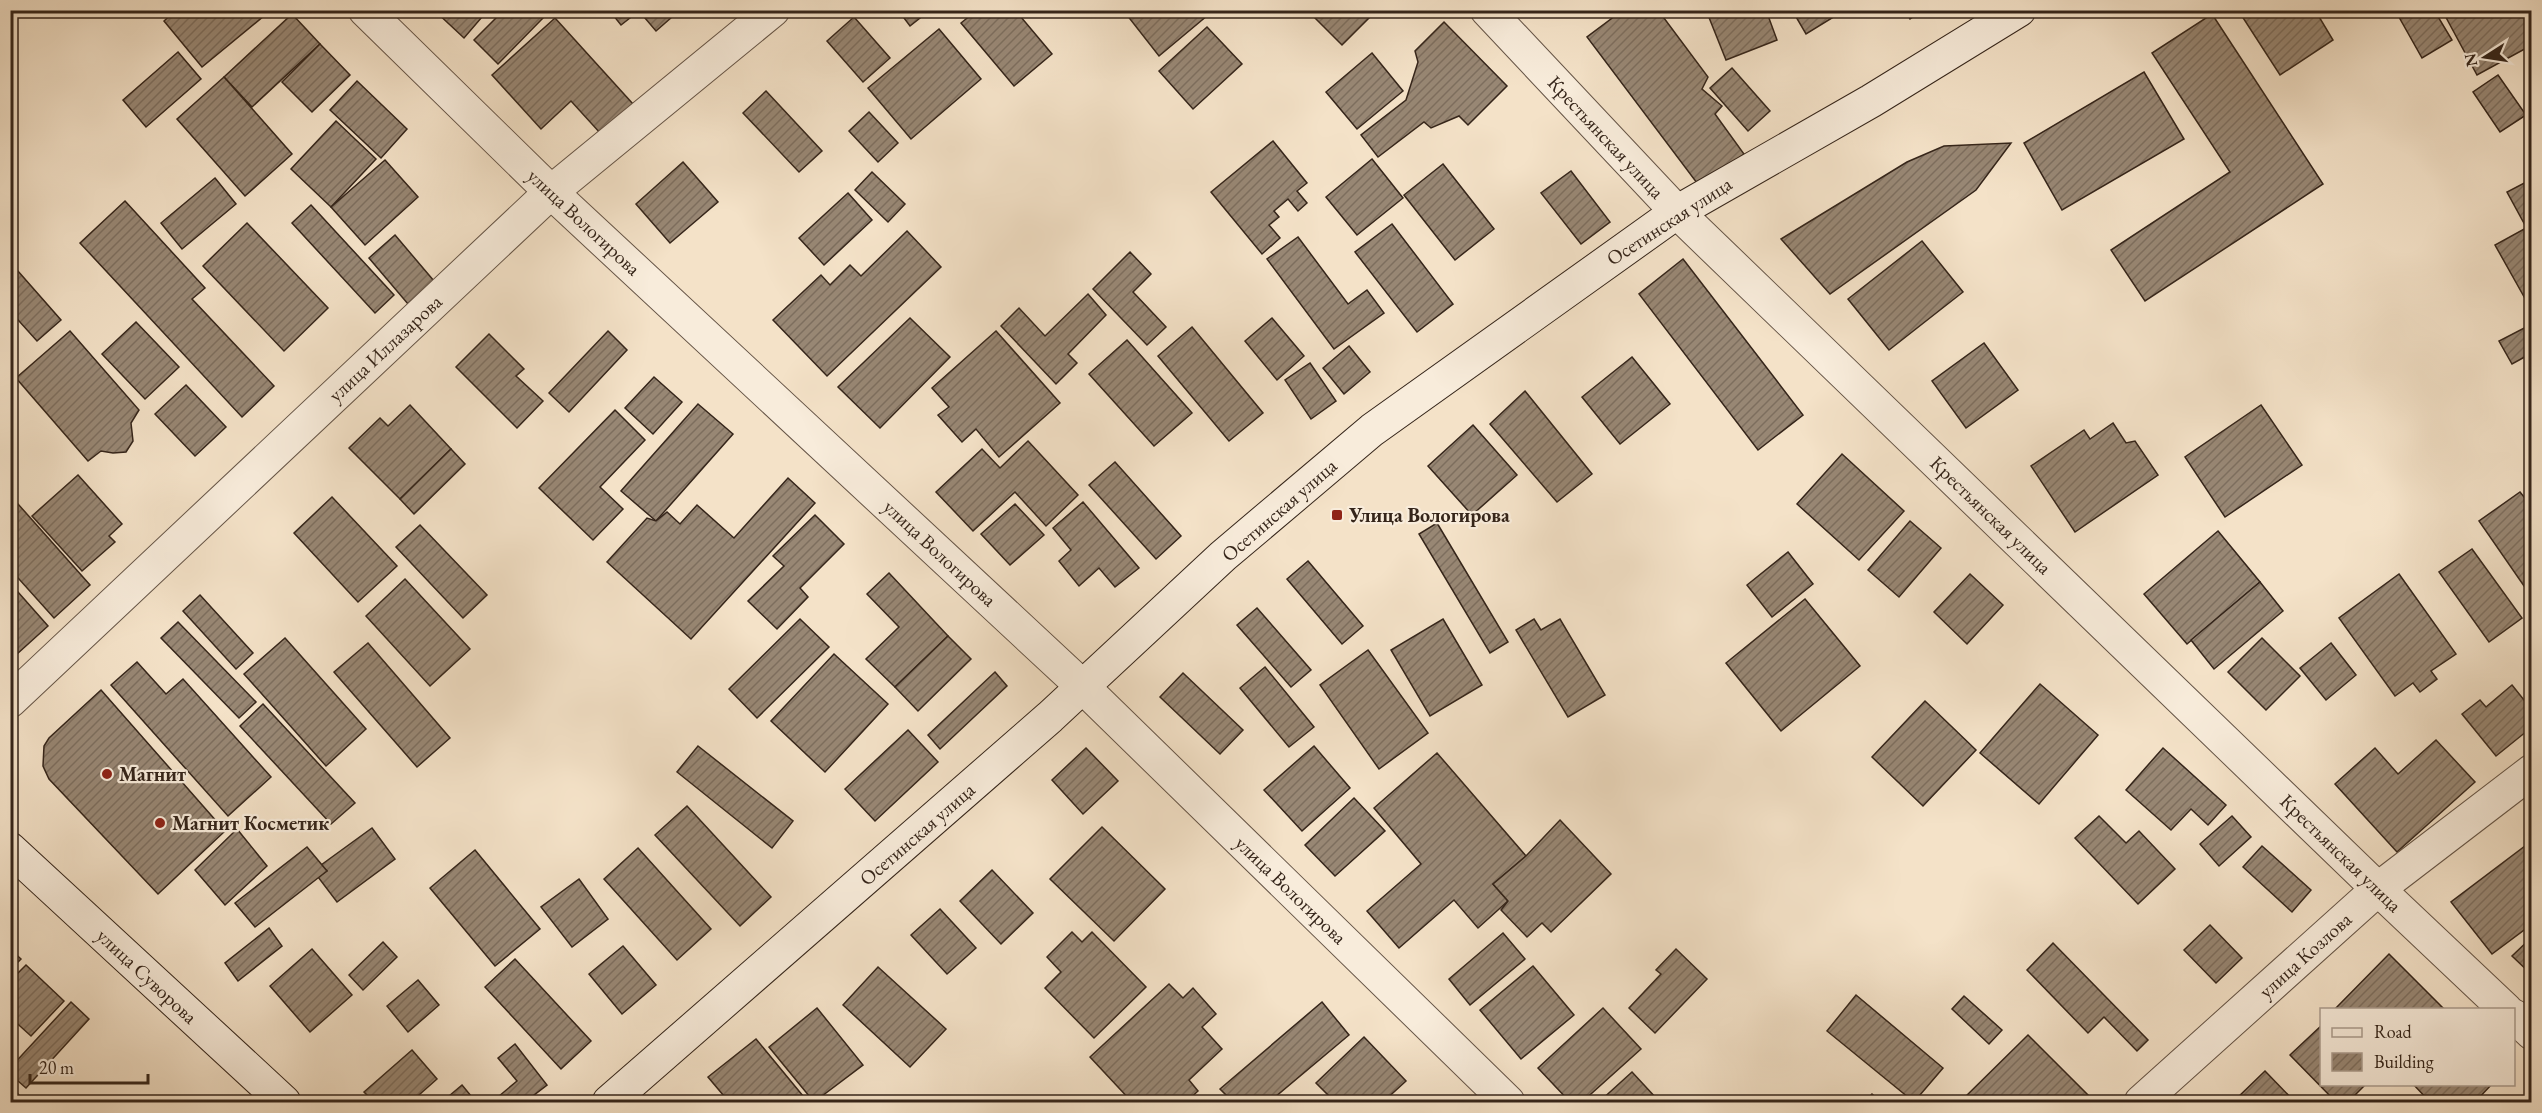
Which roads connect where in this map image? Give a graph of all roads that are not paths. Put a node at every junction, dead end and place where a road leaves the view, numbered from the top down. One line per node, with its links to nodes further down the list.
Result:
1 (365, 10): 5 (street, улица Вологирова)
2 (773, 10): 5 (street, улица Иллазарова)
3 (1487, 10): 6 (street, Крестьянская улица)
4 (2019, 10): 6 (street, Осетинская улица)
5 (550, 192): 7 (street, улица Вологирова); 8 (street, улица Иллазарова)
6 (1677, 212): 7 (street, Осетинская улица); 11 (street, Крестьянская улица)
7 (1082, 686): 16 (street, Осетинская улица); 17 (street, улица Вологирова)
8 (10, 701)
9 (2532, 771): 11 (street, улица Козлова)
10 (10, 849): 15 (street, улица Суворова)
11 (2378, 890): 12 (street, Крестьянская улица); 18 (street, улица Козлова)
12 (2504, 1008)
13 (2515, 1017): 14 (street)
14 (2532, 1033)
15 (284, 1102)
16 (609, 1102)
17 (1508, 1102)
18 (2140, 1102)

